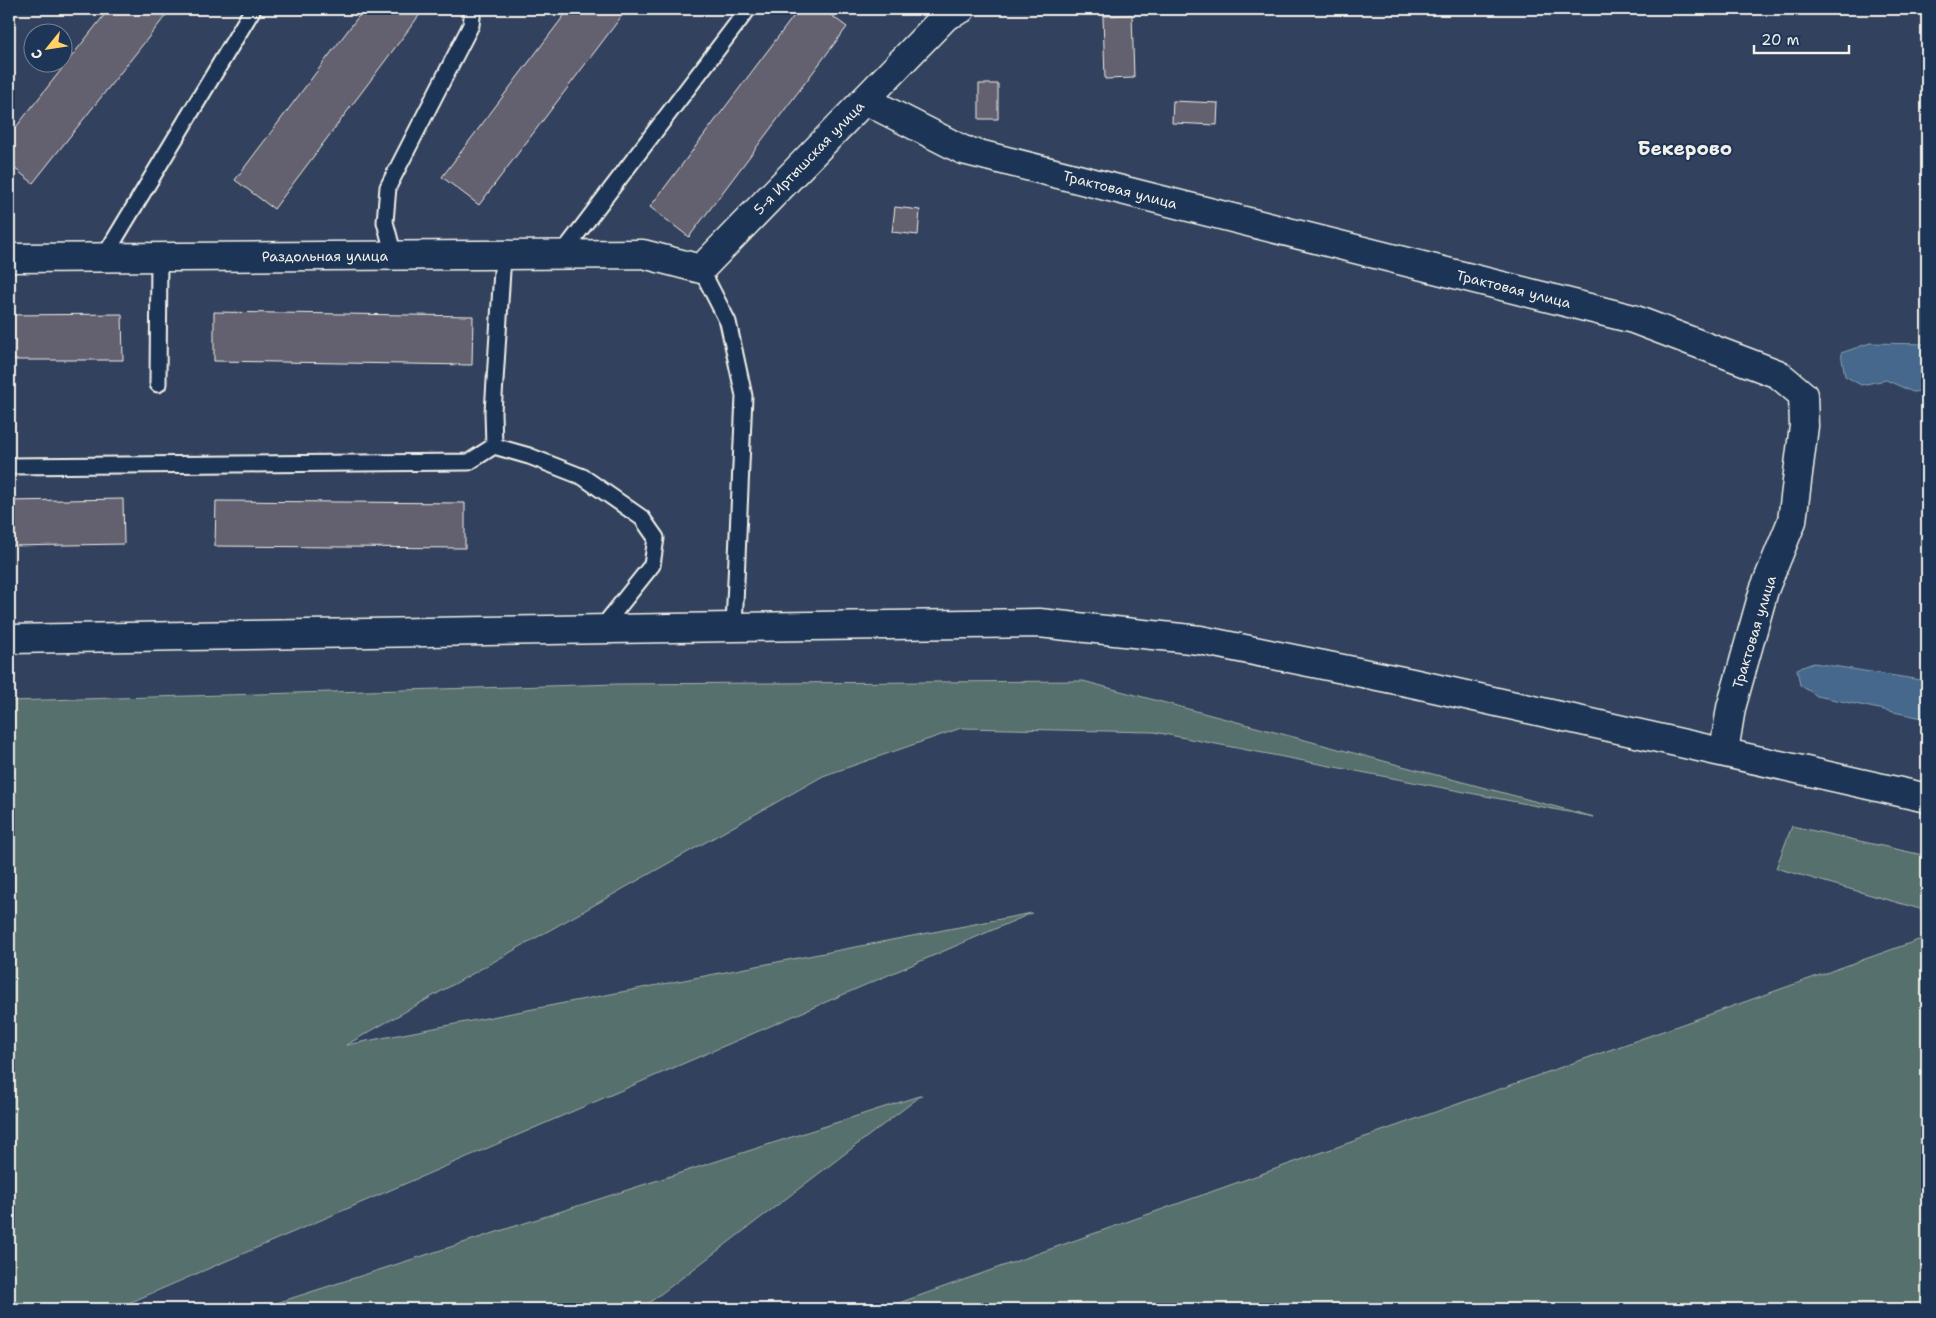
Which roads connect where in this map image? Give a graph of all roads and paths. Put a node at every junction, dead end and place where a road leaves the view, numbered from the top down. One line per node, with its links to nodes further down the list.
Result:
1 (253, 9): 9 (lane)
2 (473, 9): 8 (lane)
3 (748, 9): 7 (lane)
4 (961, 9): 5 (street, 5-я Иртышская улица)
5 (865, 100): 12 (street, 5-я Иртышская улица); 19 (street, Трактовая улица)
6 (503, 255): 7 (street, Раздольная улица); 8 (street, Раздольная улица); 14 (lane)
7 (561, 255): 12 (street, Раздольная улица)
8 (394, 256): 10 (street, Раздольная улица)
9 (104, 257): 10 (street, Раздольная улица); 11 (street, Раздольная улица)
10 (159, 257): 13 (lane)
11 (9, 258)
12 (701, 269): 16 (lane)
13 (158, 384)
14 (494, 446): 15 (lane); 17 (lane)
15 (9, 466)
16 (734, 627): 17 (street); 19 (street)
17 (601, 629): 18 (street)
18 (9, 639)
19 (1724, 751): 20 (street)
20 (1927, 798)

